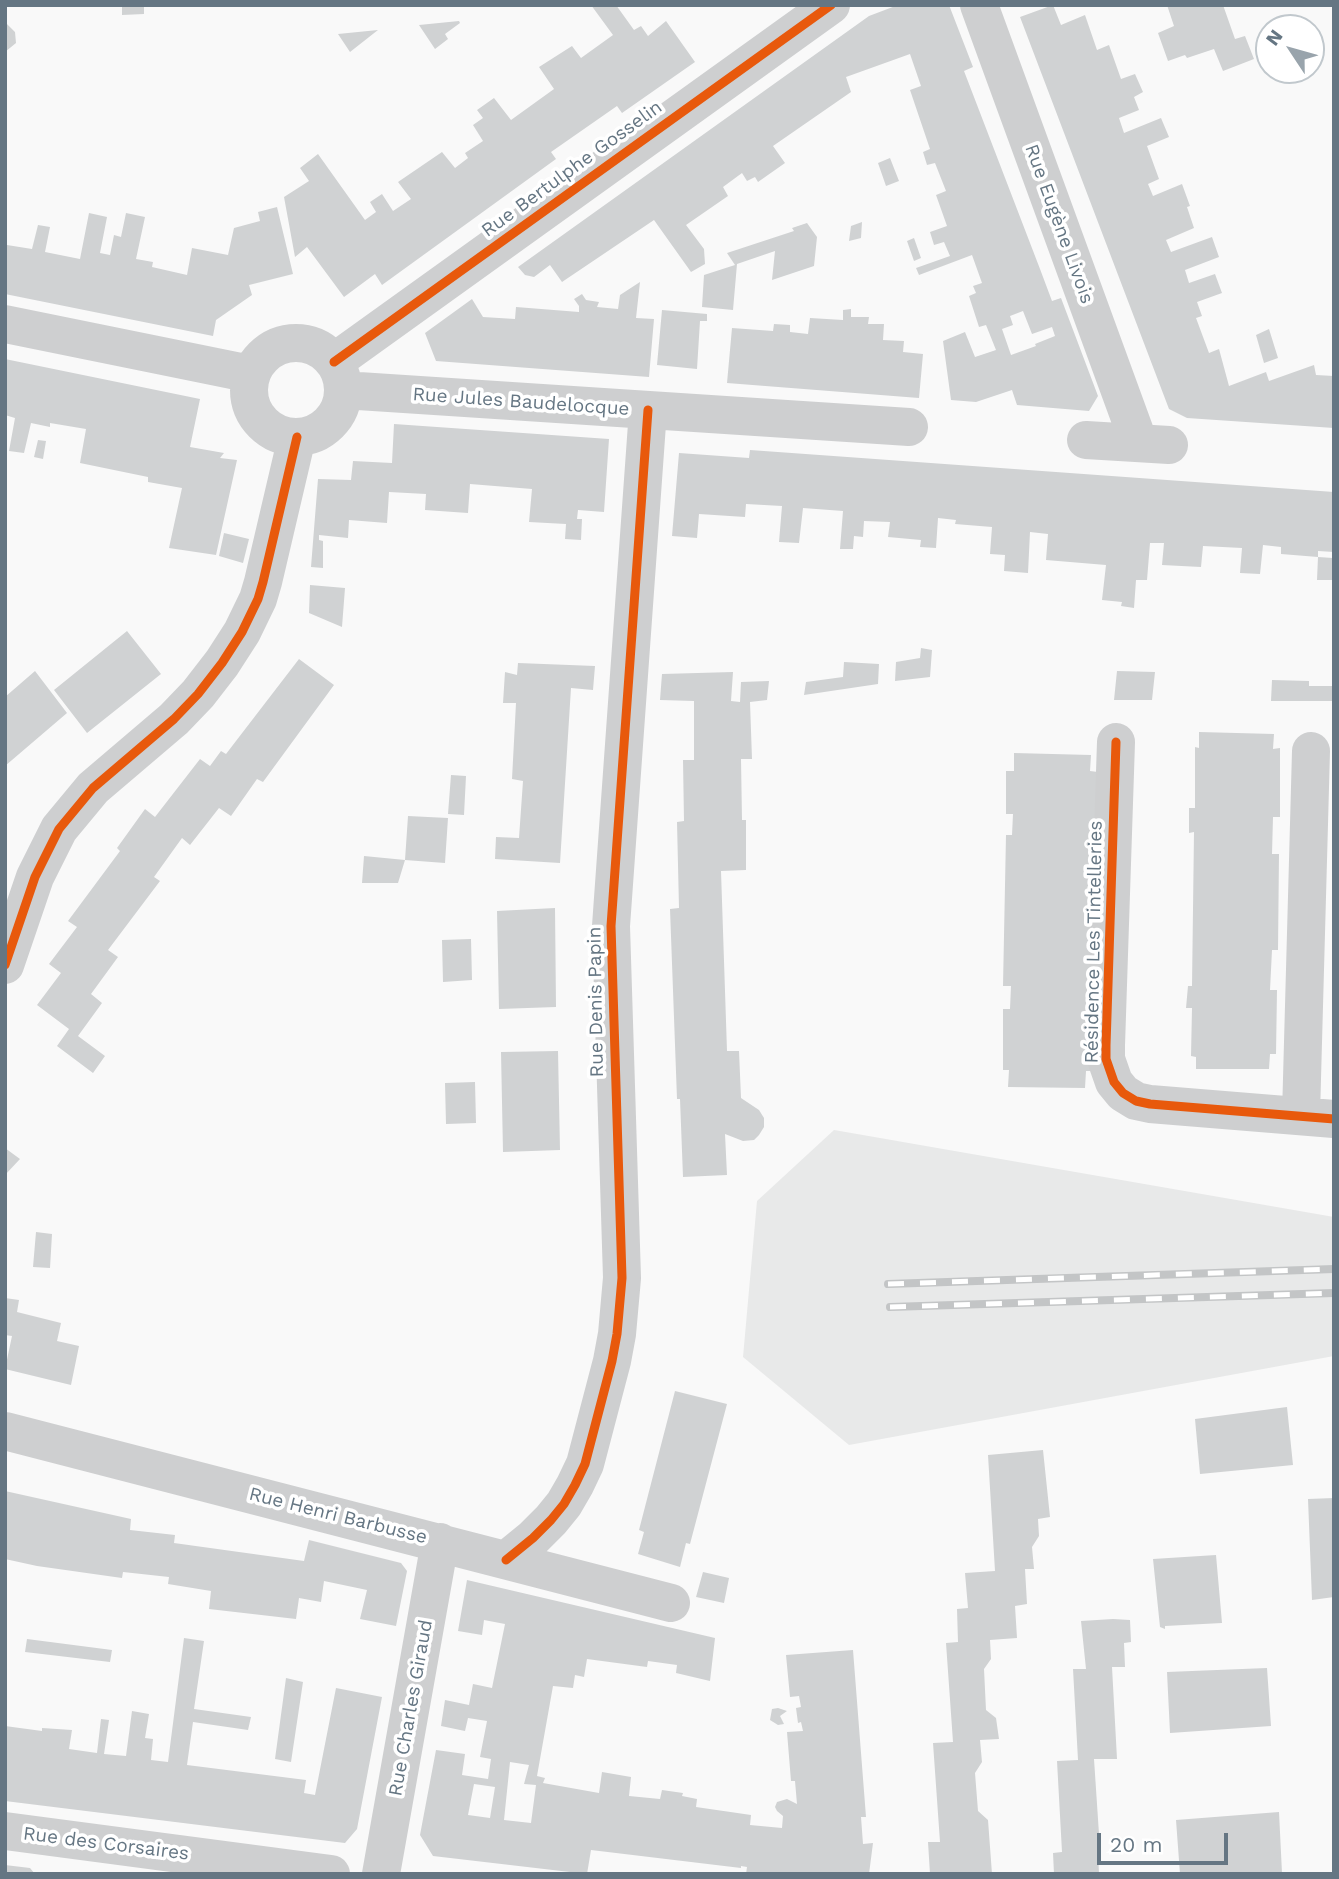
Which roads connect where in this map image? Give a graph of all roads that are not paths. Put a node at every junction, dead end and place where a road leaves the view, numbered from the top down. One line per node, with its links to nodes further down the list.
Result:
1 (831, 5): 5 (street, Rue Bertulphe Gosselin)
2 (979, 5): 9 (street, Rue Eugène Livois)
3 (5, 324): 4 (street)
4 (251, 374): 5 (street); 8 (street)
5 (339, 376): 6 (street, Rue Jules Baudelocque); 8 (street)
6 (648, 410): 7 (street, Rue Jules Baudelocque); 16 (street, Rue Denis Papin)
7 (909, 428)
8 (297, 437): 12 (street)
9 (1086, 440)
10 (1116, 741): 13 (street, Résidence Les Tintelleries)
11 (1311, 751): 13 (street, Résidence Les Tintelleries)
12 (5, 965)
13 (1317, 1117)
14 (5, 1431): 15 (street, Rue Henri Barbusse)
15 (440, 1542): 16 (street, Rue Henri Barbusse); 21 (street, Rue Charles Giraud)
16 (506, 1560): 17 (street, Rue Henri Barbusse)
17 (671, 1603)
18 (5, 1831): 19 (street, Rue des Corsaires)
19 (74, 1857): 20 (street, Rue des Corsaires)
20 (331, 1874)
21 (381, 1874)

